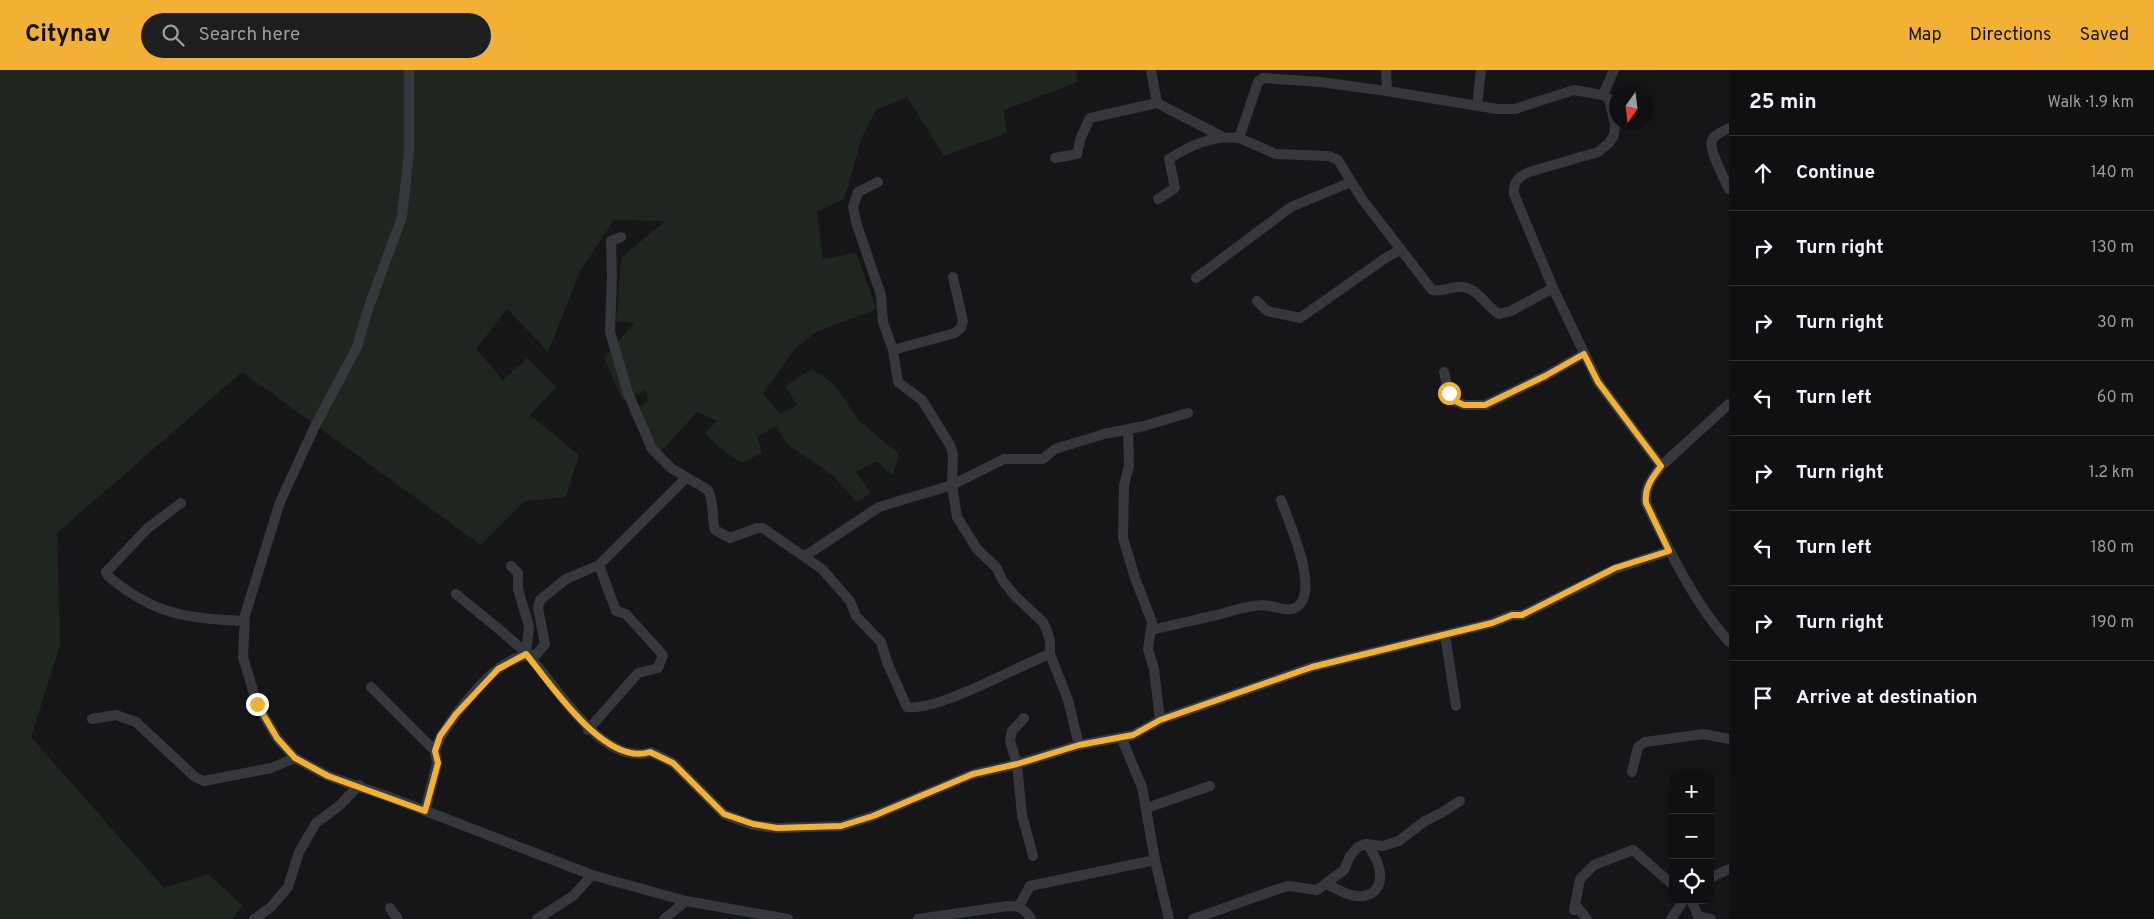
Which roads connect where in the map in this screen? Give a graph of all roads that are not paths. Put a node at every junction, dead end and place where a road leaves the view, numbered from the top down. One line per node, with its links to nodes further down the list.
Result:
1 (409, 70): 40 (street)
2 (1151, 70): 8 (street)
3 (1386, 70): 6 (street)
4 (1481, 70): 9 (street)
5 (1614, 70): 7 (street)
6 (1388, 91): 9 (street); 12 (street)
7 (1604, 95): 9 (street); 22 (street)
8 (1157, 103): 11 (street); 13 (street)
9 (1477, 105)
10 (1729, 128): 16 (street)
11 (1221, 136): 12 (street); 17 (street)
12 (1239, 138): 15 (street)
13 (1055, 158)
14 (878, 182): 24 (street)
15 (1351, 182): 19 (street); 21 (street)
16 (1729, 190)
17 (1158, 199)
18 (621, 237): 31 (street)
19 (1401, 250): 22 (street); 23 (street)
20 (953, 278): 24 (street)
21 (1196, 278)
22 (1553, 288): 25 (street)
23 (1257, 301)
24 (893, 350): 32 (street)
25 (1584, 354): 26 (street); 30 (street)
26 (1444, 372)
27 (1729, 404): 30 (street)
28 (1188, 413): 29 (street)
29 (1128, 429): 32 (street); 41 (street)
30 (1661, 466): 35 (street)
31 (686, 478): 36 (street); 37 (street)
32 (952, 485): 36 (street); 45 (street)
33 (1281, 500): 41 (street)
34 (181, 503): 40 (street)
35 (1669, 551): 42 (street); 43 (street)
36 (805, 556): 45 (street)
37 (599, 565): 44 (street); 51 (street)
38 (511, 566): 44 (street)
39 (456, 594): 44 (street)
40 (244, 621): 56 (street)
41 (1150, 630): 50 (street)
42 (1444, 635): 47 (street); 50 (street)
43 (1729, 642)
44 (526, 654): 51 (street); 55 (street)
45 (1050, 654): 54 (street)
46 (371, 687): 55 (street)
47 (1456, 706)
48 (1024, 718): 57 (street)
49 (92, 719): 56 (street)
50 (1160, 720): 52 (street)
51 (588, 730): 57 (street)
52 (1121, 737): 54 (street); 62 (street)
53 (1729, 739): 58 (street)
54 (1079, 745): 57 (street)
55 (435, 751): 63 (street)
56 (295, 758): 59 (street)
57 (1017, 764): 65 (street)
58 (1632, 772)
59 (359, 785): 63 (street); 77 (street)
60 (1210, 786): 62 (street)
61 (1460, 801): 64 (street)
62 (1147, 808): 66 (street)
63 (425, 811): 68 (street)
64 (1366, 844): 71 (street); 71 (street)
65 (1033, 856)
66 (1156, 860): 75 (street); 84 (street)
67 (1729, 869): 69 (street)
68 (592, 875): 72 (street); 79 (street)
69 (1714, 876)
70 (1669, 882): 86 (street)
71 (1326, 884): 85 (street)
72 (686, 901): 80 (street); 81 (street)
73 (1681, 904): 87 (street)
74 (1692, 904): 88 (street)
75 (1018, 906): 82 (street); 83 (street)
76 (390, 908): 78 (street)
77 (254, 919)
78 (398, 919)
79 (536, 919)
80 (664, 919)
81 (788, 919)
82 (918, 919)
83 (1031, 919)
84 (1169, 919)
85 (1193, 919)
86 (1587, 919)
87 (1671, 919)
88 (1711, 919)

